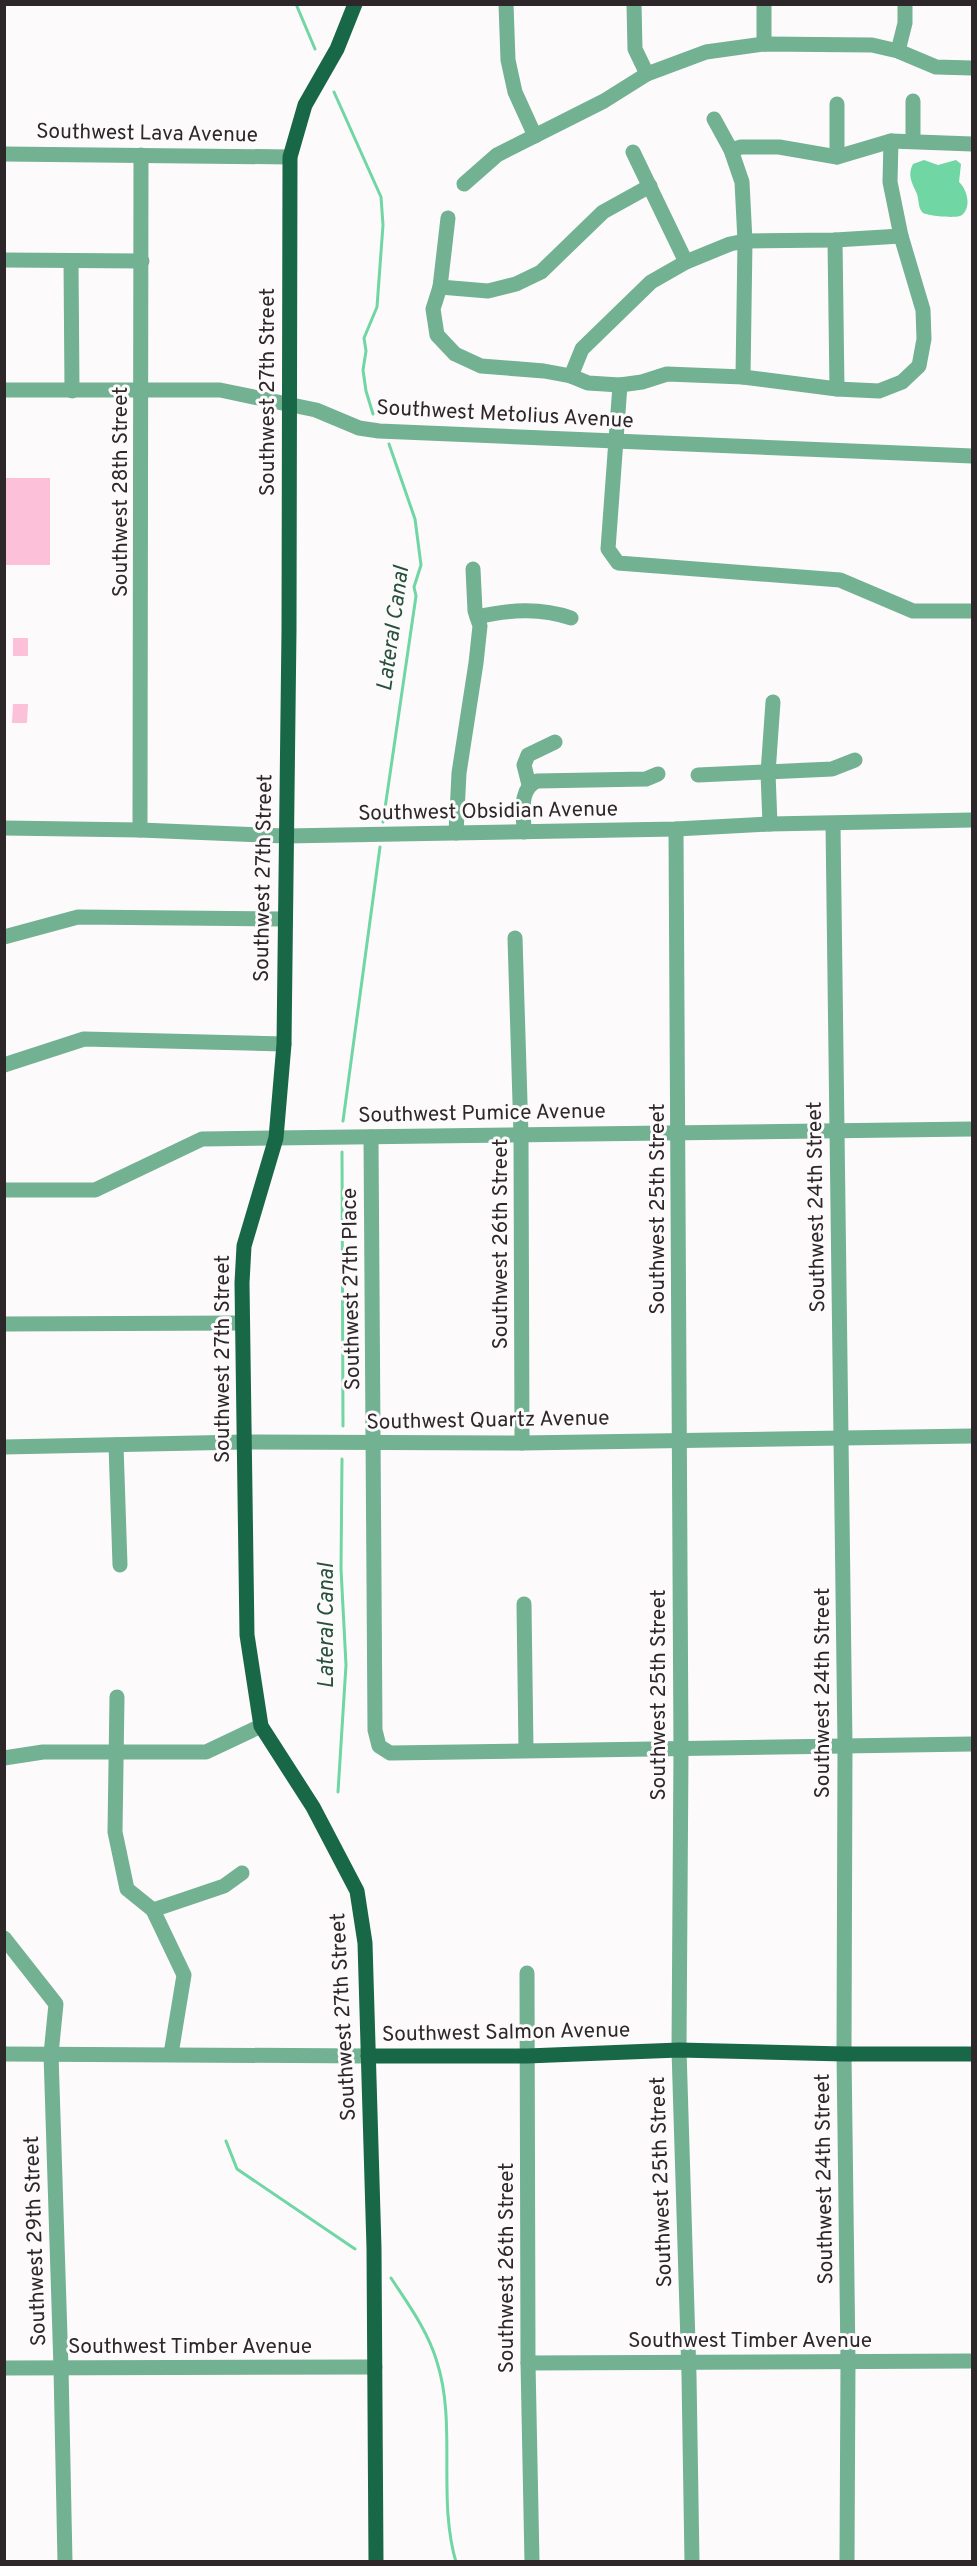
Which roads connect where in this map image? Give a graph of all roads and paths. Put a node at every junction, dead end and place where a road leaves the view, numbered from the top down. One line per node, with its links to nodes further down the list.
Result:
1 (355, 4): 21 (main road, Southwest 27th Street)
2 (506, 4): 13 (street)
3 (634, 4): 9 (street)
4 (764, 4): 6 (street)
5 (905, 4): 7 (street)
6 (764, 44): 7 (street); 9 (street)
7 (898, 51): 8 (street)
8 (972, 68)
9 (647, 74): 13 (street)
10 (913, 101): 15 (street)
11 (837, 104): 22 (street)
12 (714, 119): 17 (street)
13 (535, 136): 23 (street)
14 (891, 141): 15 (street); 22 (street); 26 (street)
15 (913, 141): 16 (street)
16 (972, 144)
17 (731, 150): 22 (street); 28 (street)
18 (633, 152): 24 (street)
19 (4, 154): 20 (street, Southwest Lava Avenue)
20 (141, 155): 21 (street, Southwest Lava Avenue); 31 (street, Southwest 28th Street)
21 (290, 157): 41 (main road, Southwest 27th Street)
22 (837, 157)
23 (464, 184)
24 (650, 186): 32 (street); 33 (street)
25 (448, 218): 33 (street)
26 (901, 236): 27 (street); 37 (street)
27 (835, 240): 28 (street); 37 (street)
28 (745, 241): 32 (street); 35 (street)
29 (4, 260): 30 (street)
30 (70, 261): 31 (street); 39 (street)
31 (142, 261): 40 (street, Southwest 28th Street)
32 (686, 262): 34 (street)
33 (440, 287): 34 (street)
34 (571, 376): 36 (street)
35 (743, 377): 36 (street); 37 (street)
36 (620, 385): 42 (street)
37 (837, 389)
38 (4, 390): 39 (street, Southwest Metolius Avenue)
39 (72, 391): 40 (street, Southwest Metolius Avenue)
40 (142, 391): 41 (street, Southwest Metolius Avenue); 60 (street, Southwest 28th Street)
41 (288, 406): 42 (street, Southwest Metolius Avenue); 63 (main road, Southwest 27th Street)
42 (617, 442): 43 (street, Southwest Metolius Avenue); 45 (street)
43 (972, 456)
44 (473, 569): 46 (street)
45 (972, 611)
46 (477, 617): 47 (street); 62 (street)
47 (571, 618)
48 (773, 702): 51 (street)
49 (555, 742): 54 (street)
50 (855, 760): 51 (street)
51 (768, 773): 53 (street); 56 (street)
52 (658, 774): 54 (street)
53 (698, 775)
54 (529, 784): 61 (street)
55 (972, 820): 57 (street, Southwest Obsidian Avenue)
56 (770, 824): 57 (street, Southwest Obsidian Avenue); 59 (street, Southwest Obsidian Avenue)
57 (833, 824): 70 (street, Southwest 24th Street)
58 (4, 828): 60 (street, Southwest Obsidian Avenue)
59 (676, 829): 61 (street, Southwest Obsidian Avenue); 71 (street, Southwest 25th Street)
60 (140, 830): 63 (street, Southwest Obsidian Avenue)
61 (524, 832): 62 (street, Southwest Obsidian Avenue)
62 (456, 833): 63 (street, Southwest Obsidian Avenue)
63 (285, 836): 64 (main road, Southwest 27th Street)
64 (285, 919): 65 (street); 67 (main road, Southwest 27th Street)
65 (4, 937)
66 (515, 938): 72 (street, Southwest 26th Street)
67 (284, 1044): 68 (street); 74 (main road, Southwest 27th Street)
68 (4, 1065)
69 (972, 1129): 70 (street, Southwest Pumice Avenue)
70 (837, 1131): 71 (street, Southwest Pumice Avenue); 79 (street, Southwest 24th Street)
71 (679, 1133): 72 (street, Southwest Pumice Avenue); 80 (street, Southwest 25th Street)
72 (521, 1135): 73 (street, Southwest Pumice Avenue); 82 (street, Southwest 26th Street)
73 (371, 1137): 74 (street, Southwest Pumice Avenue); 83 (street, Southwest 27th Place)
74 (276, 1138): 75 (street, Southwest Pumice Avenue); 76 (main road, Southwest 27th Street)
75 (4, 1190)
76 (242, 1323): 77 (street); 81 (main road, Southwest 27th Street)
77 (4, 1324)
78 (972, 1436): 79 (street, Southwest Quartz Avenue)
79 (842, 1438): 80 (street, Southwest Quartz Avenue); 91 (street, Southwest 24th Street)
80 (679, 1440): 82 (street, Southwest Quartz Avenue); 93 (street, Southwest 25th Street)
81 (244, 1442): 83 (street, Southwest Quartz Avenue); 84 (street, Southwest Quartz Avenue); 89 (main road, Southwest 27th Street)
82 (522, 1443): 83 (street, Southwest Quartz Avenue)
83 (374, 1444): 92 (street, Southwest 27th Place)
84 (116, 1445): 85 (street, Southwest Quartz Avenue); 86 (street)
85 (4, 1447)
86 (120, 1565)
87 (524, 1604): 92 (street)
88 (117, 1697): 94 (street)
89 (261, 1726): 94 (street); 106 (main road, Southwest 27th Street)
90 (972, 1744): 91 (street)
91 (845, 1745): 93 (street); 104 (street, Southwest 24th Street)
92 (526, 1750): 93 (street)
93 (681, 1750): 100 (street, Southwest 25th Street)
94 (115, 1752): 95 (street); 97 (street)
95 (4, 1758)
96 (242, 1873): 97 (street)
97 (153, 1910): 103 (street)
98 (4, 1938): 102 (street, Southwest 29th Street)
99 (527, 1973): 107 (street, Southwest 26th Street)
100 (679, 2050): 104 (main road, Southwest Salmon Avenue); 107 (main road, Southwest Salmon Avenue); 110 (street, Southwest 25th Street)
101 (4, 2054): 102 (street, Southwest Salmon Avenue)
102 (51, 2054): 103 (street, Southwest Salmon Avenue); 114 (street, Southwest 29th Street)
103 (171, 2054): 106 (street, Southwest Salmon Avenue)
104 (844, 2054): 105 (main road, Southwest Salmon Avenue); 108 (street, Southwest 24th Street)
105 (972, 2054)
106 (368, 2056): 107 (main road, Southwest Salmon Avenue); 112 (main road, Southwest 27th Street)
107 (527, 2056): 111 (street, Southwest 26th Street)
108 (848, 2361): 109 (street, Southwest Timber Avenue); 110 (street, Southwest Timber Avenue); 119 (street, Southwest 24th Street)
109 (972, 2361)
110 (688, 2362): 111 (street, Southwest Timber Avenue); 118 (street, Southwest 25th Street)
111 (528, 2363): 117 (street, Southwest 26th Street)
112 (375, 2367): 114 (street, Southwest Timber Avenue); 116 (main road, Southwest 27th Street)
113 (4, 2368): 114 (street, Southwest Timber Avenue)
114 (62, 2368): 115 (street, Southwest 29th Street)
115 (65, 2562)
116 (376, 2562)
117 (532, 2562)
118 (692, 2562)
119 (848, 2562)

